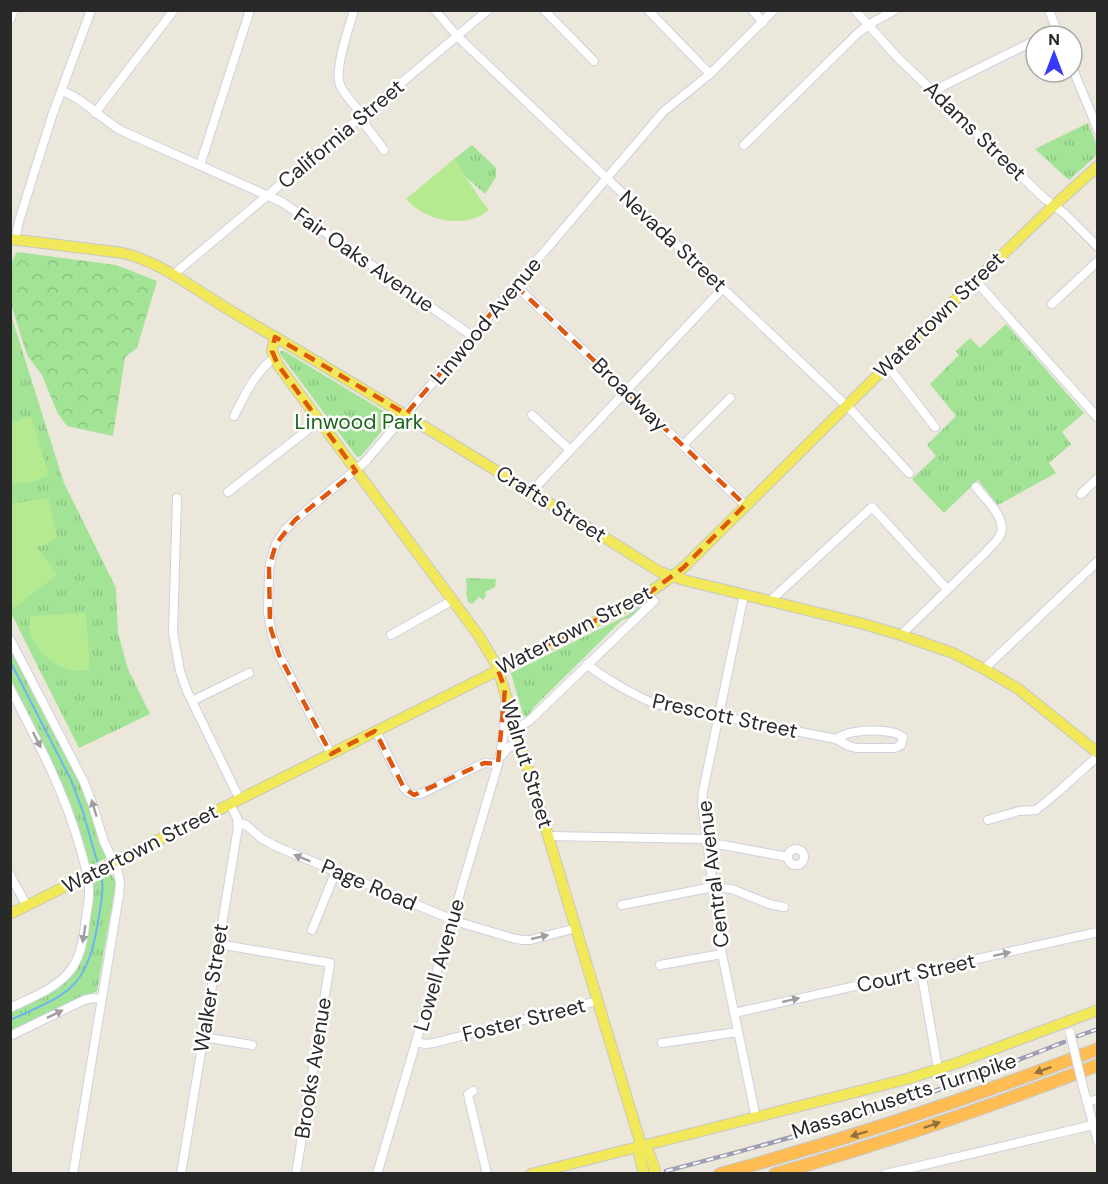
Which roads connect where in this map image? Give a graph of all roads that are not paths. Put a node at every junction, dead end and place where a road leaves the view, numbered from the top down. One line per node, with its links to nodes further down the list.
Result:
1 (14, 10): 15 (street)
2 (91, 10): 24 (street)
3 (174, 10): 26 (street)
4 (250, 10): 31 (street)
5 (354, 10): 27 (street)
6 (435, 10): 19 (street, Nevada Street)
7 (488, 10): 19 (street, California Street)
8 (544, 10): 21 (street)
9 (648, 10): 22 (street)
10 (752, 10): 16 (street)
11 (774, 10): 16 (street, Linwood Avenue)
12 (855, 10): 18 (street, Adams Street)
13 (895, 10): 18 (street)
14 (1049, 10): 17 (street)
15 (10, 20)
16 (763, 22): 22 (street, Linwood Avenue)
17 (1054, 24)
18 (869, 25): 25 (street, Adams Street); 29 (street)
19 (457, 36): 27 (street, California Street); 33 (street, Nevada Street)
20 (1024, 46): 25 (street)
21 (594, 61)
22 (710, 74): 33 (street, Linwood Avenue)
23 (1079, 84): 28 (street)
24 (62, 91): 26 (street, Fair Oaks Avenue); 36 (street)
25 (934, 92): 35 (street, Adams Street)
26 (95, 113): 31 (street, Fair Oaks Avenue)
27 (362, 117): 30 (street); 34 (street, California Street)
28 (1098, 130)
29 (744, 145)
30 (384, 150)
31 (200, 165): 34 (street, Fair Oaks Avenue)
32 (1098, 166): 35 (main road, Watertown Street)
33 (606, 178): 41 (street, Linwood Avenue); 42 (street, Nevada Street)
34 (268, 195): 39 (street, California Street); 44 (street, Fair Oaks Avenue)
35 (1053, 205): 37 (street, Adams Street); 40 (main road, Watertown Street)
36 (13, 239): 39 (main road, Crafts Street)
37 (1098, 247)
38 (1098, 261): 43 (street)
39 (178, 276): 45 (main road, Crafts Street)
40 (975, 280): 47 (main road, Watertown Street); 54 (street)
41 (515, 285): 44 (street, Linwood Avenue); 48 (street, Broadway)
42 (723, 288): 48 (street); 50 (street, Nevada Street)
43 (1052, 304)
44 (472, 336): 51 (street, Linwood Avenue)
45 (275, 337): 46 (main road); 51 (main road, Crafts Street)
46 (274, 358): 53 (street); 55 (main road, Walnut Street)
47 (887, 365): 50 (main road, Watertown Street); 56 (street)
48 (626, 391): 57 (street, Broadway); 58 (street)
49 (730, 398): 57 (street)
50 (846, 406): 60 (street, Nevada Street); 67 (main road, Watertown Street)
51 (406, 414): 59 (street, Linwood Avenue); 64 (main road, Crafts Street)
52 (532, 415): 58 (street)
53 (234, 416)
54 (1098, 418)
55 (319, 422): 59 (main road, Walnut Street); 63 (street)
56 (935, 427)
57 (683, 445): 67 (street, Broadway)
58 (570, 450): 64 (street)
59 (356, 471): 72 (main road, Walnut Street); 90 (street, Linwood Avenue)
60 (909, 473)
61 (1098, 478): 65 (street)
62 (976, 488): 70 (street)
63 (228, 492)
64 (531, 492): 69 (main road, Crafts Street)
65 (1081, 494)
66 (177, 498): 84 (street)
67 (745, 505): 69 (main road, Watertown Street)
68 (1098, 561): 79 (street)
69 (672, 576): 71 (main road, Crafts Street); 80 (main road, Watertown Street)
70 (947, 589): 74 (street); 76 (street)
71 (744, 595): 74 (main road, Crafts Street); 85 (street, Central Avenue)
72 (453, 600): 75 (street); 80 (main road, Walnut Street)
73 (654, 601): 78 (street)
74 (770, 601): 76 (main road, Crafts Street)
75 (391, 635)
76 (901, 635): 79 (main road, Crafts Street)
77 (10, 639): 99 (street, one-way to 77)
78 (587, 664): 85 (street, Prescott Street); 86 (street)
79 (984, 669): 91 (main road, Crafts Street)
80 (498, 670): 83 (main road, Walnut Street); 87 (main road, Watertown Street)
81 (249, 672): 84 (street)
82 (10, 688): 102 (street, one-way to 102)
83 (505, 689): 86 (main road, Walnut Street); 92 (street, Lowell Avenue)
84 (192, 701): 93 (street)
85 (719, 715): 88 (street, Prescott Street); 97 (street, Central Avenue)
86 (516, 728): 89 (main road, Walnut Street)
87 (376, 731): 90 (main road, Watertown Street); 92 (street)
88 (836, 739): 88 (street, Prescott Street)
89 (520, 742): 92 (street); 96 (main road, Walnut Street)
90 (331, 754): 93 (main road, Watertown Street)
91 (1098, 754): 94 (street)
92 (499, 760): 108 (street, Lowell Avenue)
93 (235, 802): 95 (street); 99 (main road, Watertown Street)
94 (988, 820)
95 (238, 823): 100 (street, Page Road, one-way to 95); 112 (street, Walker Street)
96 (549, 836): 97 (street); 109 (main road, Walnut Street)
97 (706, 840): 98 (street); 103 (street, Central Avenue)
98 (788, 857)
99 (114, 863): 102 (main road, Watertown Street); 116 (street)
100 (336, 872): 108 (street, Page Road); 110 (street)
101 (10, 875): 105 (street)
102 (87, 876): 105 (main road, Watertown Street); 118 (street, one-way to 118)
103 (713, 887): 104 (street); 106 (street); 113 (street, Central Avenue)
104 (622, 905)
105 (27, 906): 107 (main road, Watertown Street)
106 (784, 907)
107 (10, 915)
108 (453, 920): 109 (street, Page Road, one-way to 109); 125 (street, Lowell Avenue)
109 (576, 927): 117 (main road, Walnut Street)
110 (312, 930)
111 (1098, 932): 115 (street, Court Street, one-way to 111)
112 (218, 944): 124 (street, Walker Street); 141 (street, Brooks Avenue)
113 (722, 954): 114 (street); 120 (street, Central Avenue)
114 (660, 965)
115 (921, 971): 120 (street, Court Street, one-way to 115); 130 (street)
116 (102, 999): 123 (street, one-way to 116); 139 (street)
117 (597, 1001): 125 (street, Foster Street); 137 (main road, Walnut Street)
118 (10, 1008)
119 (1098, 1010): 121 (main road)
120 (734, 1013): 122 (street, Central Avenue)
121 (1066, 1021): 130 (main road); 133 (street, bridge)
122 (738, 1032): 126 (street); 134 (street, Central Avenue)
123 (10, 1036)
124 (203, 1037): 127 (street); 140 (street, Walker Street)
125 (417, 1042): 142 (street, Lowell Avenue)
126 (662, 1043)
127 (252, 1044)
128 (1098, 1049): 145 (highway, Massachusetts Turnpike, one-way to 145)
129 (1098, 1065): 146 (highway, Massachusetts Turnpike, one-way to 129)
130 (938, 1070): 134 (main road)
131 (473, 1091): 143 (street)
132 (1098, 1098): 133 (street)
133 (1087, 1102): 135 (street)
134 (756, 1118): 137 (main road)
135 (1093, 1125): 136 (street); 147 (street)
136 (1098, 1142)
137 (641, 1145): 138 (main road, Walnut Street); 144 (main road)
138 (649, 1171)
139 (73, 1173)
140 (181, 1173)
141 (296, 1173)
142 (377, 1173)
143 (486, 1173)
144 (531, 1173)
145 (720, 1173)
146 (775, 1173)
147 (886, 1173)

